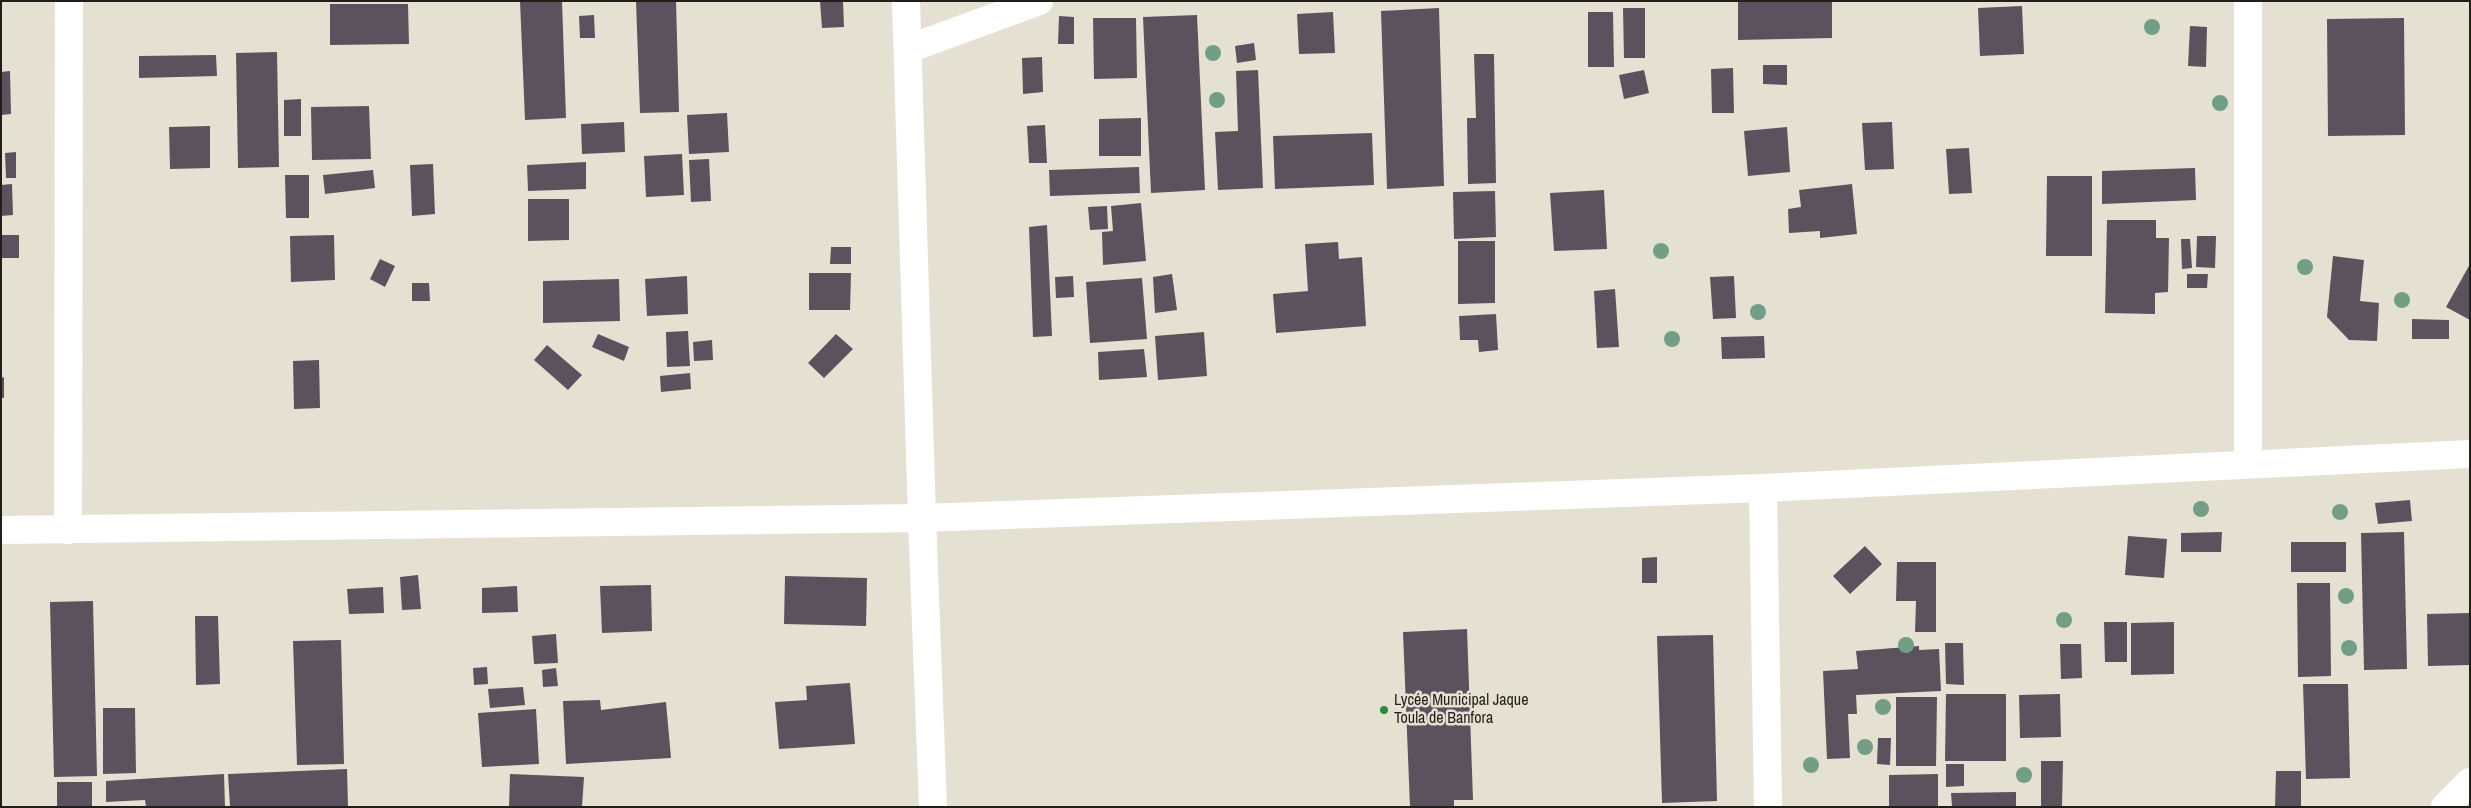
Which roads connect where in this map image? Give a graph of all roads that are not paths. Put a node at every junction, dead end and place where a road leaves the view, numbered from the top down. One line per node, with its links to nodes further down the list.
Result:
1 (69, 1): 11 (street)
2 (906, 1): 5 (street)
3 (1039, 1): 5 (street)
4 (2248, 1): 7 (street)
5 (908, 49): 9 (street)
6 (2470, 454): 7 (street)
7 (2248, 464): 8 (street)
8 (1763, 488): 9 (street); 14 (street)
9 (922, 518): 11 (street); 13 (street)
10 (1, 530): 11 (street)
11 (68, 530)
12 (2470, 782): 15 (street)
13 (933, 807)
14 (1768, 807)
15 (2445, 807)

